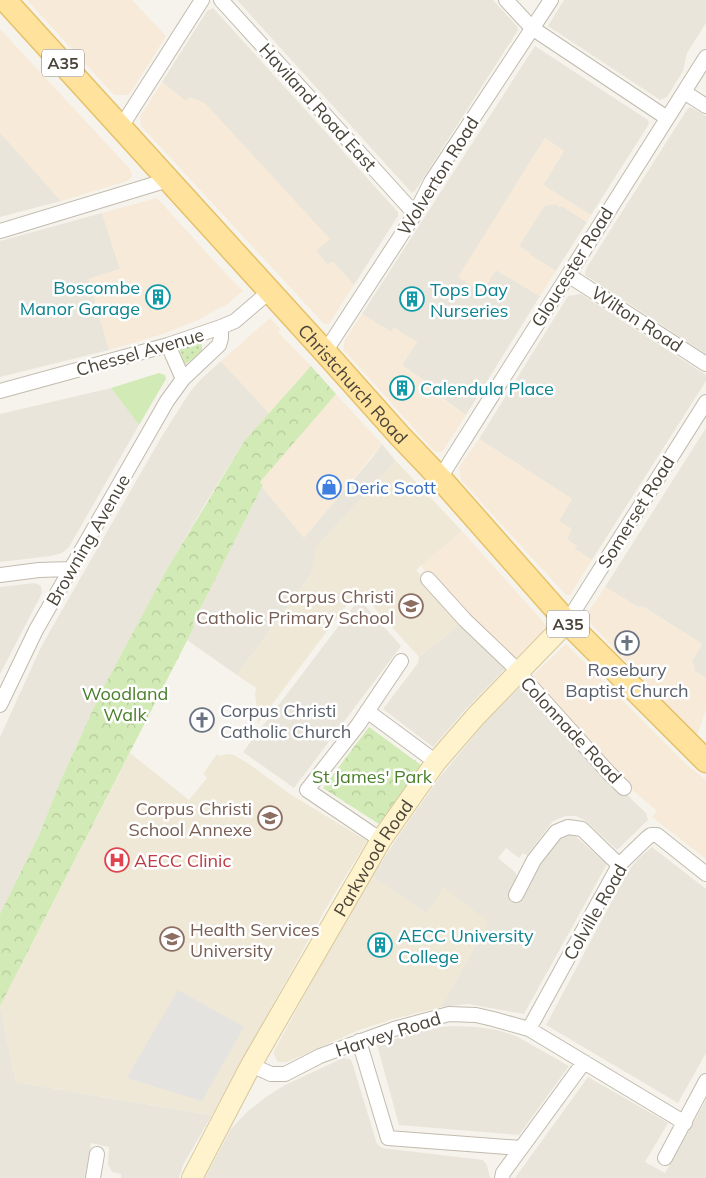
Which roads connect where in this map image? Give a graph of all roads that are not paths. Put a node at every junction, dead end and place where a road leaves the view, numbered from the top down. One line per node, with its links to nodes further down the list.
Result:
1 (4, 0): 11 (main road, Christchurch Road / A35)
2 (202, 0): 11 (street)
3 (221, 0): 13 (street, Haviland Road East)
4 (506, 0): 6 (street)
5 (551, 0): 6 (street, Wolverton Road)
6 (532, 28): 10 (street); 13 (street, Wolverton Road)
7 (706, 57): 8 (street, Gloucester Road)
8 (684, 92): 9 (street); 10 (street, Gloucester Road)
9 (706, 106)
10 (667, 118): 15 (street, Gloucester Road)
11 (121, 127): 12 (main road, Christchurch Road / A35)
12 (168, 180): 14 (street); 16 (main road, Christchurch Road / A35)
13 (414, 214): 19 (street, Wolverton Road)
14 (0, 231)
15 (568, 275): 20 (street, Wilton Road); 24 (street, Gloucester Road)
16 (270, 291): 17 (street, Chessel Avenue); 19 (main road, Christchurch Road / A35)
17 (221, 327): 18 (street, Chessel Avenue); 21 (street, Browning Avenue)
18 (168, 345): 21 (street); 22 (street, Chessel Avenue)
19 (326, 352): 24 (main road, Christchurch Road / A35)
20 (706, 364)
21 (183, 379): 25 (street, Browning Avenue)
22 (0, 391)
23 (706, 402): 28 (street, Somerset Road)
24 (440, 478): 28 (main road, Christchurch Road / A35)
25 (70, 569): 26 (street); 31 (street, Browning Avenue)
26 (0, 575)
27 (428, 579): 30 (street, Colonnade Road)
28 (567, 622): 30 (main road, Parkwood Road); 33 (main road, Christchurch Road / A35)
29 (401, 661): 32 (street)
30 (518, 673): 34 (main road, Parkwood Road); 35 (street, Colonnade Road)
31 (0, 705)
32 (367, 711): 34 (street); 36 (street)
33 (704, 753)
34 (436, 762): 36 (main road, Parkwood Road)
35 (624, 788)
36 (381, 840): 43 (main road, Parkwood Road)
37 (619, 865): 38 (street, Colville Road); 39 (street); 40 (street, Colville Road)
38 (706, 874)
39 (516, 894)
40 (529, 1029): 41 (street, Harvey Road); 42 (street, Harvey Road)
41 (359, 1041): 43 (street, Harvey Road); 46 (street)
42 (584, 1062): 45 (street, Harvey Road); 46 (street)
43 (252, 1065): 50 (main road, Parkwood Road)
44 (706, 1081): 45 (street)
45 (685, 1123): 48 (street)
46 (521, 1148): 51 (street)
47 (97, 1154): 49 (street)
48 (665, 1158)
49 (93, 1178)
50 (192, 1178)
51 (502, 1178)

